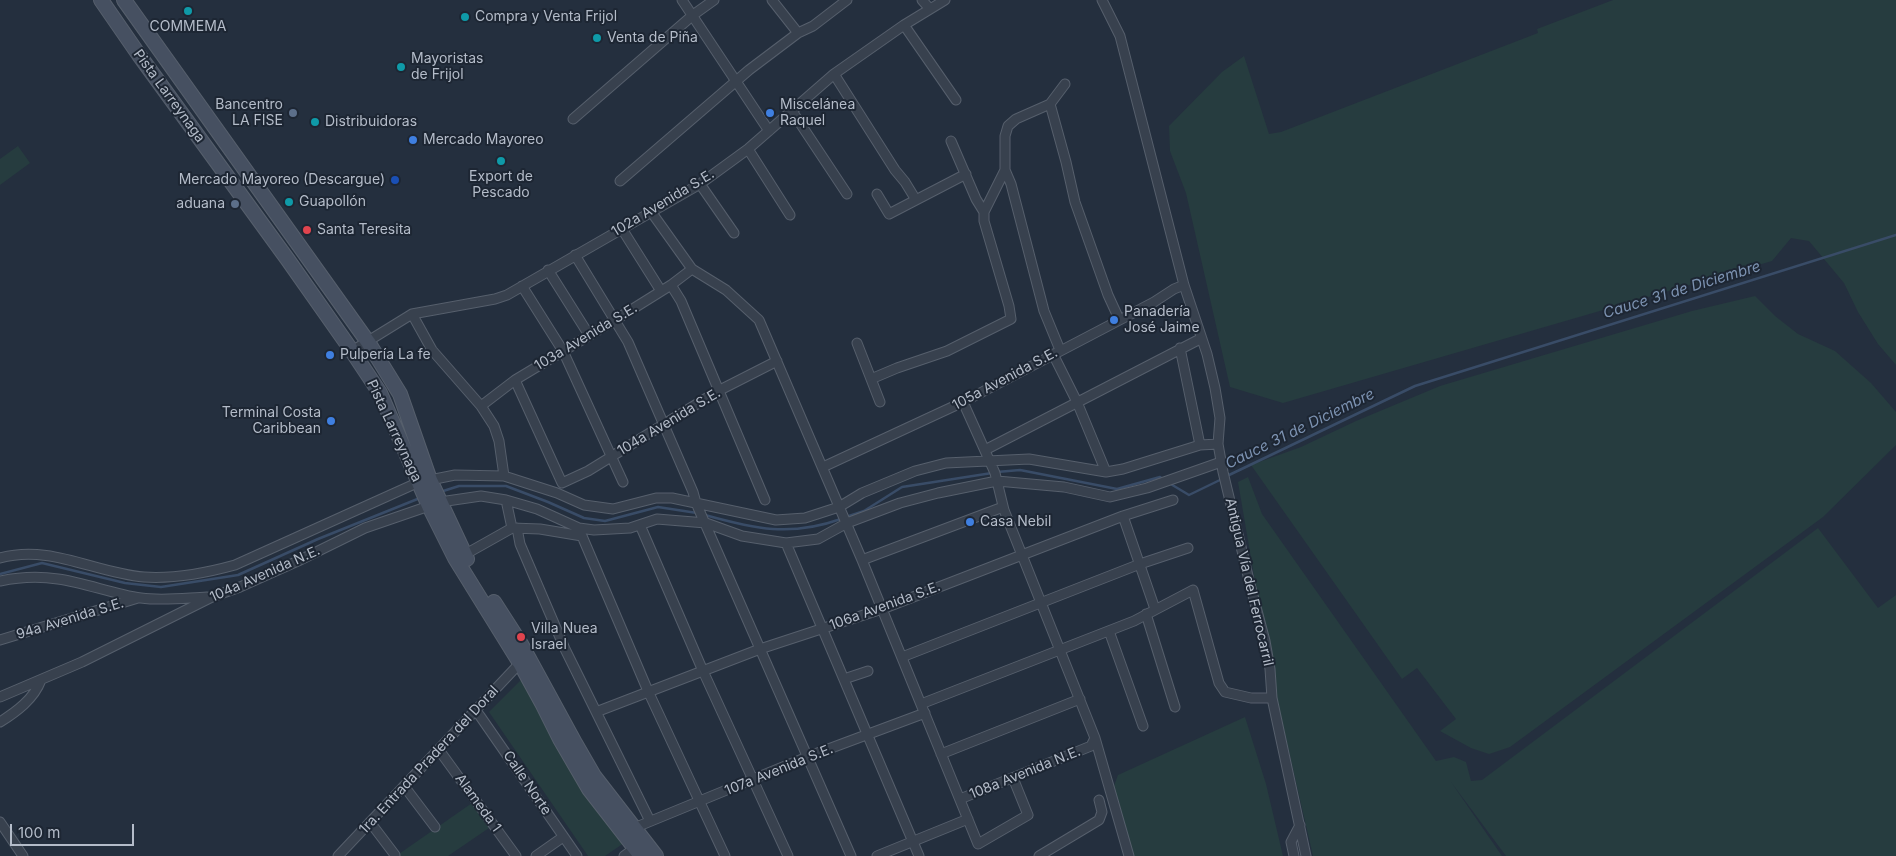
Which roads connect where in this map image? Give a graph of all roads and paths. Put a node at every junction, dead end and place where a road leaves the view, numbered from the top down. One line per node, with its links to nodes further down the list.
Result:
1 (101, 0): 51 (main road, Pista Larreynaga)
2 (124, 0): 48 (main road, Pista Larreynaga)
3 (682, 0): 11 (street)
4 (714, 0): 11 (street)
5 (772, 0): 13 (street)
6 (847, 0): 13 (street)
7 (922, 0): 10 (street)
8 (945, 0): 10 (street, 102a Avenida S.E.)
9 (1102, 0): 40 (street, Antigua Vía del Ferrocarril)
10 (930, 9): 12 (street, 102a Avenida S.E.)
11 (693, 15): 15 (street); 20 (street)
12 (904, 25): 14 (street, 102a Avenida S.E.); 17 (street)
13 (798, 33): 15 (street)
14 (834, 74): 19 (street, 102a Avenida S.E.); 30 (street)
15 (735, 83): 21 (street); 26 (street)
16 (1065, 84): 18 (street)
17 (956, 100)
18 (1050, 104): 24 (street); 44 (street)
19 (792, 112): 21 (street, 102a Avenida S.E.); 28 (street)
20 (573, 119)
21 (769, 131): 23 (street, 102a Avenida S.E.)
22 (951, 141): 25 (street)
23 (748, 149): 27 (street, 102a Avenida S.E.); 33 (street)
24 (1005, 170): 31 (street); 53 (street)
25 (966, 174): 30 (street); 31 (street)
26 (620, 181)
27 (700, 184): 32 (street, 102a Avenida S.E.); 35 (street)
28 (847, 194)
29 (877, 194): 30 (street)
30 (916, 200)
31 (984, 212): 55 (street)
32 (652, 213): 34 (street, 102a Avenida S.E.); 37 (street)
33 (790, 215)
34 (622, 229): 36 (street, 102a Avenida S.E.); 42 (street)
35 (734, 233)
36 (576, 255): 38 (street, 102a Avenida S.E.); 45 (street)
37 (692, 269): 39 (street, 103a Avenida S.E.); 54 (street)
38 (548, 270): 41 (street, 102a Avenida S.E.); 46 (street)
39 (671, 285): 42 (street, 103a Avenida S.E.); 57 (street)
40 (1184, 285): 44 (street, 105a Avenida S.E.); 47 (street, Antigua Vía del Ferrocarril)
41 (522, 286): 43 (street, 102a Avenida S.E.); 52 (street)
42 (661, 291): 45 (street, 103a Avenida S.E.)
43 (412, 314): 48 (street, 102a Avenida S.E.); 61 (street)
44 (1119, 319): 53 (street, 105a Avenida S.E.)
45 (615, 320): 46 (street, 103a Avenida S.E.); 62 (street)
46 (589, 335): 52 (street, 103a Avenida S.E.)
47 (1200, 339): 50 (street); 64 (street, Antigua Vía del Ferrocarril)
48 (368, 342): 51 (street, 102a Avenida S.E.); 74 (main road, Pista Larreynaga)
49 (857, 342): 55 (street)
50 (1180, 348): 60 (street); 63 (street)
51 (352, 351): 74 (main road, Pista Larreynaga)
52 (563, 351): 56 (street, 103a Avenida S.E.); 66 (street)
53 (1056, 352): 59 (street, 105a Avenida S.E.); 60 (street)
54 (777, 361): 57 (street, 104a Avenida S.E.); 69 (street)
55 (871, 379): 58 (street)
56 (514, 380): 61 (street, 103a Avenida S.E.); 66 (street, 104a Avenida S.E.)
57 (718, 391): 62 (street, 104a Avenida S.E.); 76 (street)
58 (880, 402)
59 (963, 402): 65 (street); 69 (street, 105a Avenida S.E.)
60 (1076, 402): 65 (street); 70 (street)
61 (481, 406): 71 (street)
62 (664, 425): 66 (street, 104a Avenida S.E.); 81 (street)
63 (1200, 445): 64 (street); 70 (street)
64 (1218, 445): 67 (street, Antigua Vía del Ferrocarril)
65 (985, 450): 68 (street)
66 (612, 457): 73 (street)
67 (1221, 459): 72 (street); 115 (street, Antigua Vía del Ferrocarril)
68 (989, 460): 70 (street); 72 (street); 80 (street)
69 (823, 467): 80 (street)
70 (1106, 472)
71 (504, 476): 74 (street); 81 (street)
72 (997, 481): 79 (street); 83 (street)
73 (623, 482)
74 (425, 483): 78 (main road, Pista Larreynaga); 92 (street)
75 (506, 500): 78 (street, 104a Avenida N.E.); 85 (street); 86 (street, 104a Avenida N.E.)
76 (765, 500)
77 (1173, 500): 82 (street, 106a Avenida S.E.)
78 (434, 503): 90 (main road, Pista Larreynaga); 96 (street, 104a Avenida N.E.); 108 (main road, Pista Larreynaga)
79 (1003, 508): 91 (street); 93 (street)
80 (840, 509): 81 (street); 83 (street)
81 (701, 512): 84 (street); 88 (street); 105 (street)
82 (1123, 516): 91 (street, 106a Avenida S.E.); 94 (street)
83 (846, 522): 88 (street); 93 (street)
84 (640, 525): 86 (street); 109 (street)
85 (514, 528): 87 (street); 90 (street); 120 (street)
86 (594, 530): 87 (street)
87 (582, 536): 113 (street)
88 (786, 543): 102 (street)
89 (1188, 548): 94 (street)
90 (464, 555): 141 (main road, Pista Larreynaga)
91 (1021, 555): 98 (street); 99 (street, 106a Avenida S.E.)
92 (0, 558)
93 (862, 560): 99 (street)
94 (1140, 564): 98 (street); 100 (street)
95 (0, 581): 97 (street)
96 (212, 596): 97 (street); 111 (street, 104a Avenida N.E.)
97 (139, 598): 104 (street, 94a Avenida S.E.)
98 (1041, 603): 106 (street); 107 (street)
99 (882, 609): 102 (street, 106a Avenida S.E.); 107 (street)
100 (1155, 609): 101 (street); 115 (street)
101 (1146, 614): 103 (street); 118 (street)
102 (822, 628): 105 (street, 106a Avenida S.E.); 112 (street)
103 (1109, 631): 106 (street); 123 (street)
104 (0, 640)
105 (760, 649): 109 (street, 106a Avenida S.E.); 128 (street)
106 (1060, 650): 116 (street); 117 (street)
107 (902, 657): 117 (street)
108 (520, 663): 119 (street, 1ra. Entrada Pradera del Doral); 144 (main road, Pista Larreynaga)
109 (703, 671): 113 (street, 106a Avenida S.E.); 130 (street)
110 (868, 671): 112 (street)
111 (40, 680): 114 (street); 122 (street)
112 (844, 680): 124 (street)
113 (648, 691): 120 (street, 106a Avenida S.E.); 134 (street)
114 (0, 697)
115 (1272, 698): 139 (street, Antigua Vía del Ferrocarril)
116 (1080, 699): 125 (street); 127 (street)
117 (921, 704): 121 (street)
118 (1175, 707)
119 (476, 711): 126 (street, 1ra. Entrada Pradera del Doral); 142 (street, Calle Norte)
120 (596, 712): 136 (street)
121 (925, 713): 124 (street, 107a Avenida S.E.); 127 (street)
122 (0, 722)
123 (1143, 726)
124 (867, 736): 128 (street, 107a Avenida S.E.); 143 (street)
125 (1093, 742): 129 (street, 108a Avenida N.E.); 158 (street)
126 (439, 750): 131 (street, 1ra. Entrada Pradera del Doral); 148 (street, Alameda 1)
127 (941, 754): 132 (street)
128 (807, 757): 130 (street, 107a Avenida S.E.); 154 (street)
129 (1013, 778): 132 (street, 108a Avenida N.E.); 135 (street)
130 (753, 780): 134 (street, 107a Avenida S.E.); 153 (street)
131 (404, 786): 138 (street, 1ra. Entrada Pradera del Doral); 140 (street)
132 (960, 799): 135 (street)
133 (1099, 800): 157 (street)
134 (699, 803): 136 (street, 107a Avenida S.E.); 152 (street)
135 (968, 819): 143 (street)
136 (650, 821): 141 (street, 107a Avenida S.E.)
137 (0, 822): 146 (street)
138 (370, 822): 145 (street); 147 (street, 1ra. Entrada Pradera del Doral)
139 (1300, 825): 159 (street); 160 (street, Antigua Vía del Ferrocarril)
140 (435, 827)
141 (634, 828): 144 (main road, Pista Larreynaga)
142 (563, 837): 149 (street); 150 (street, Calle Norte)
143 (912, 841): 155 (street); 156 (street)
144 (636, 850): 151 (main road, Pista Larreynaga)
145 (395, 855)
146 (23, 856)
147 (338, 856)
148 (516, 856)
149 (536, 856)
150 (577, 856)
151 (656, 856)
152 (725, 856)
153 (788, 856)
154 (851, 856)
155 (876, 856)
156 (919, 856)
157 (1039, 856)
158 (1129, 856)
159 (1294, 856)
160 (1306, 856)

